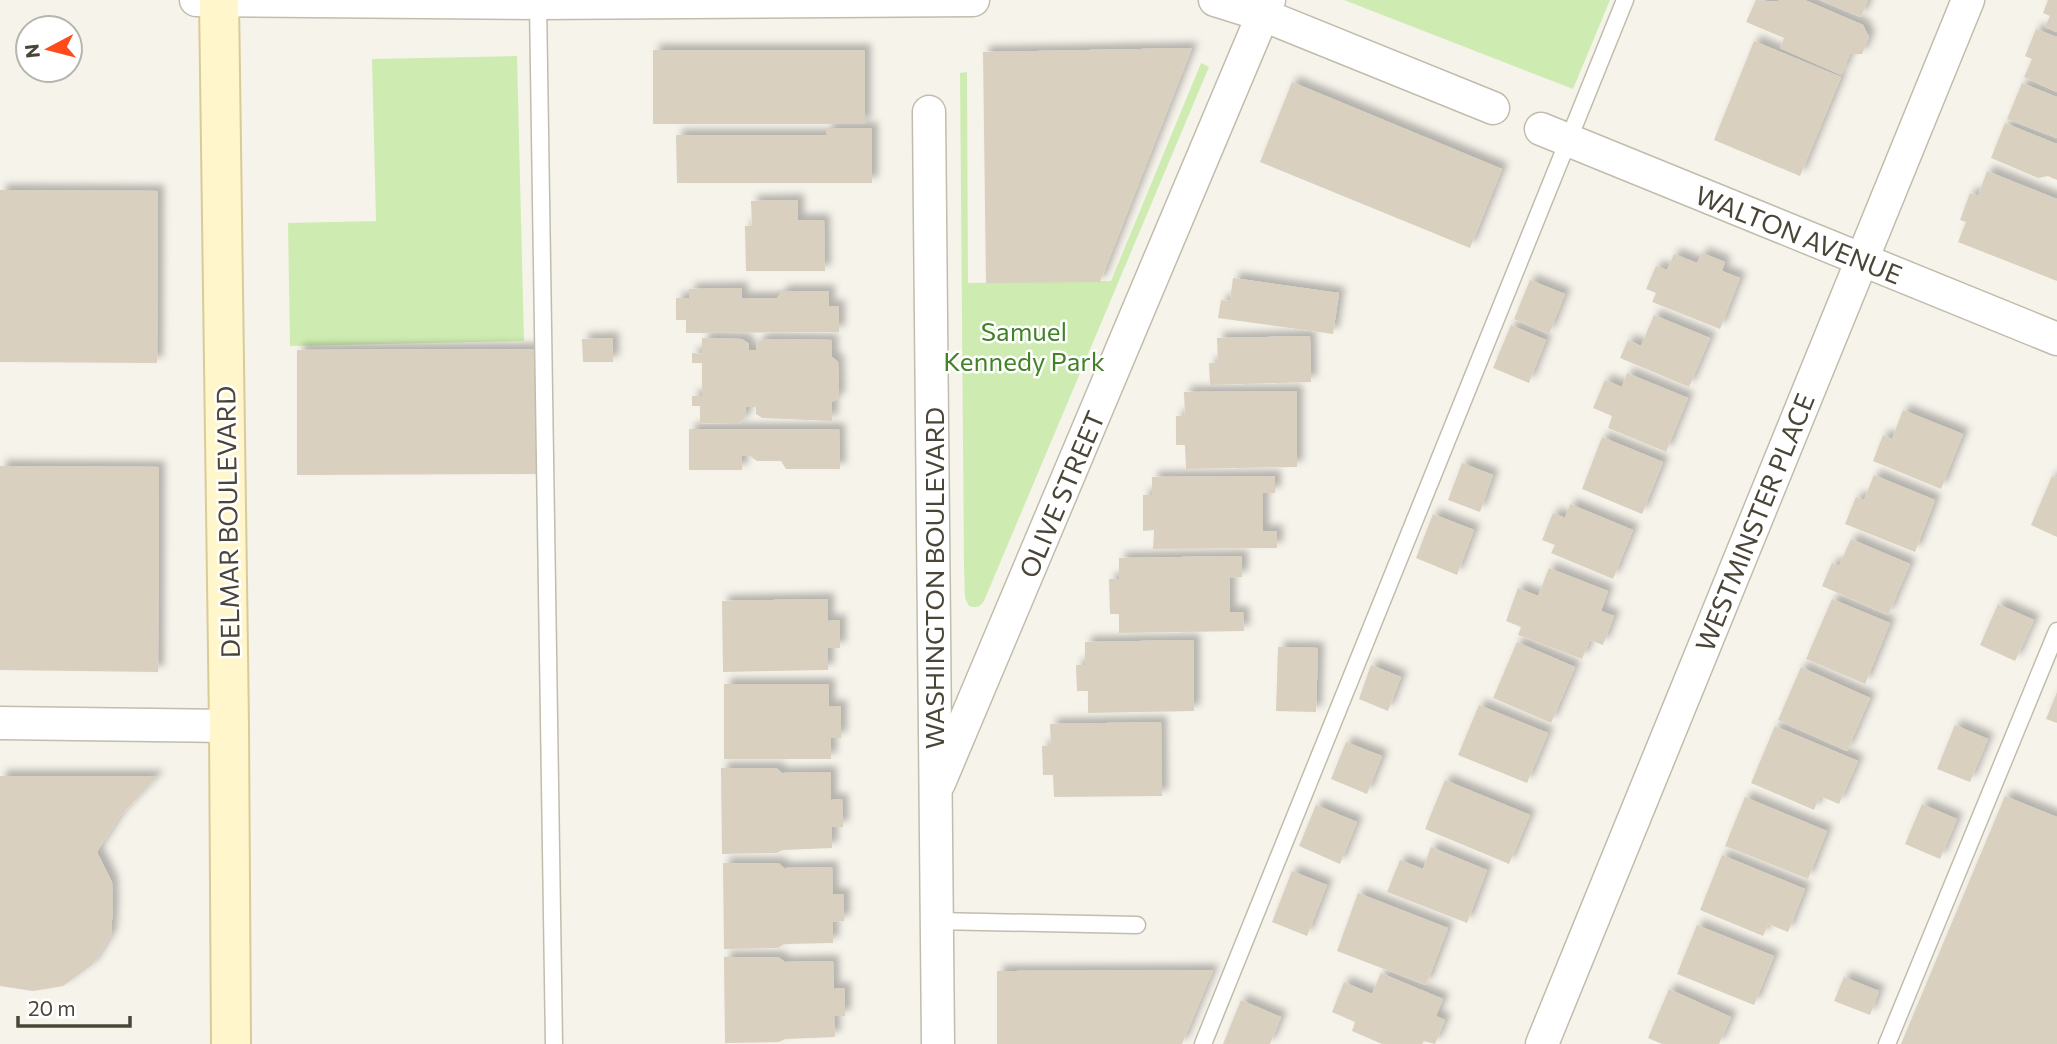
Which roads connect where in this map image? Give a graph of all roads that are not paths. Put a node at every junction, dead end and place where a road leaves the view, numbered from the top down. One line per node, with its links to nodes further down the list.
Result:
1 (196, 0): 2 (street)
2 (219, 0): 9 (street); 18 (main road, DELMAR BOULEVARD)
3 (930, 0): 4 (street); 8 (street)
4 (973, 0)
5 (1216, 0): 10 (street)
6 (1625, 0): 13 (lane)
7 (1968, 0): 14 (street, WESTMINSTER PLACE)
8 (575, 2): 9 (street)
9 (538, 4): 23 (lane)
10 (1266, 8): 11 (street); 19 (street, OLIVE STREET)
11 (1493, 108)
12 (929, 112): 19 (street, WASHINGTON BOULEVARD)
13 (1554, 134): 14 (street, WALTON AVENUE); 25 (lane)
14 (1861, 259): 15 (street, WALTON AVENUE); 26 (street, WESTMINSTER PLACE)
15 (2057, 339)
16 (2057, 631): 27 (lane)
17 (0, 723): 18 (street)
18 (229, 726): 22 (main road, DELMAR BOULEVARD)
19 (934, 793): 20 (street, WASHINGTON BOULEVARD)
20 (936, 921): 21 (lane); 24 (street, WASHINGTON BOULEVARD)
21 (1137, 925)
22 (232, 1044)
23 (554, 1044)
24 (938, 1044)
25 (1203, 1044)
26 (1542, 1044)
27 (1887, 1044)

